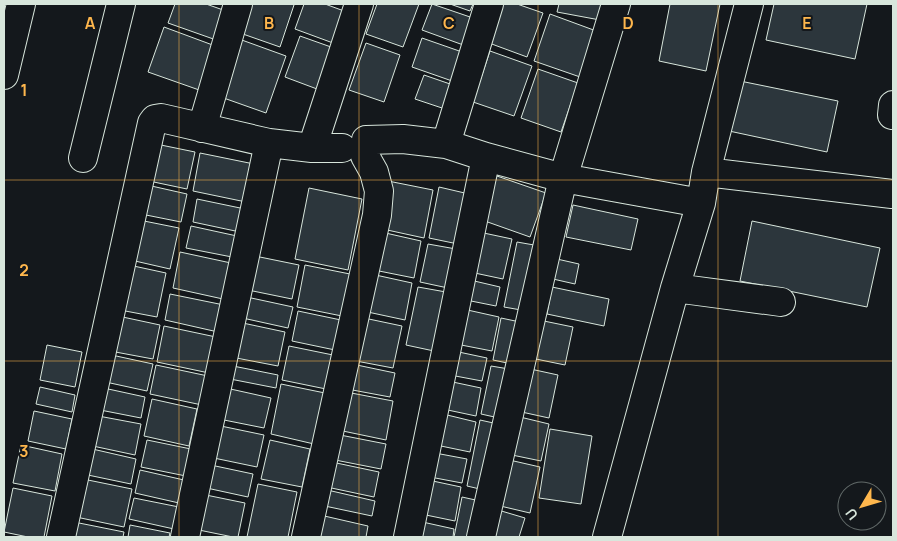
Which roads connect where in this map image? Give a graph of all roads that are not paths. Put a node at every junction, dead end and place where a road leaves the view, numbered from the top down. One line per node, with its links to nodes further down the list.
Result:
1 (21, 4): 8 (street)
2 (121, 4): 15 (street)
3 (238, 4): 9 (street)
4 (359, 4): 12 (street)
5 (489, 4): 11 (street)
6 (616, 4): 17 (street)
7 (749, 4): 16 (street)
8 (4, 75)
9 (202, 128): 10 (street); 22 (street)
10 (269, 143): 12 (street); 23 (street)
11 (446, 144): 13 (street); 14 (street)
12 (312, 148): 13 (street)
13 (358, 148): 24 (street)
14 (486, 157): 17 (street); 25 (street)
15 (83, 158)
16 (706, 172): 18 (street); 19 (street)
17 (563, 178): 19 (street); 26 (street)
18 (892, 194)
19 (701, 203): 20 (street)
20 (675, 288): 21 (street); 27 (street)
21 (781, 302)
22 (61, 537)
23 (185, 537)
24 (306, 537)
25 (408, 537)
26 (481, 537)
27 (607, 537)

